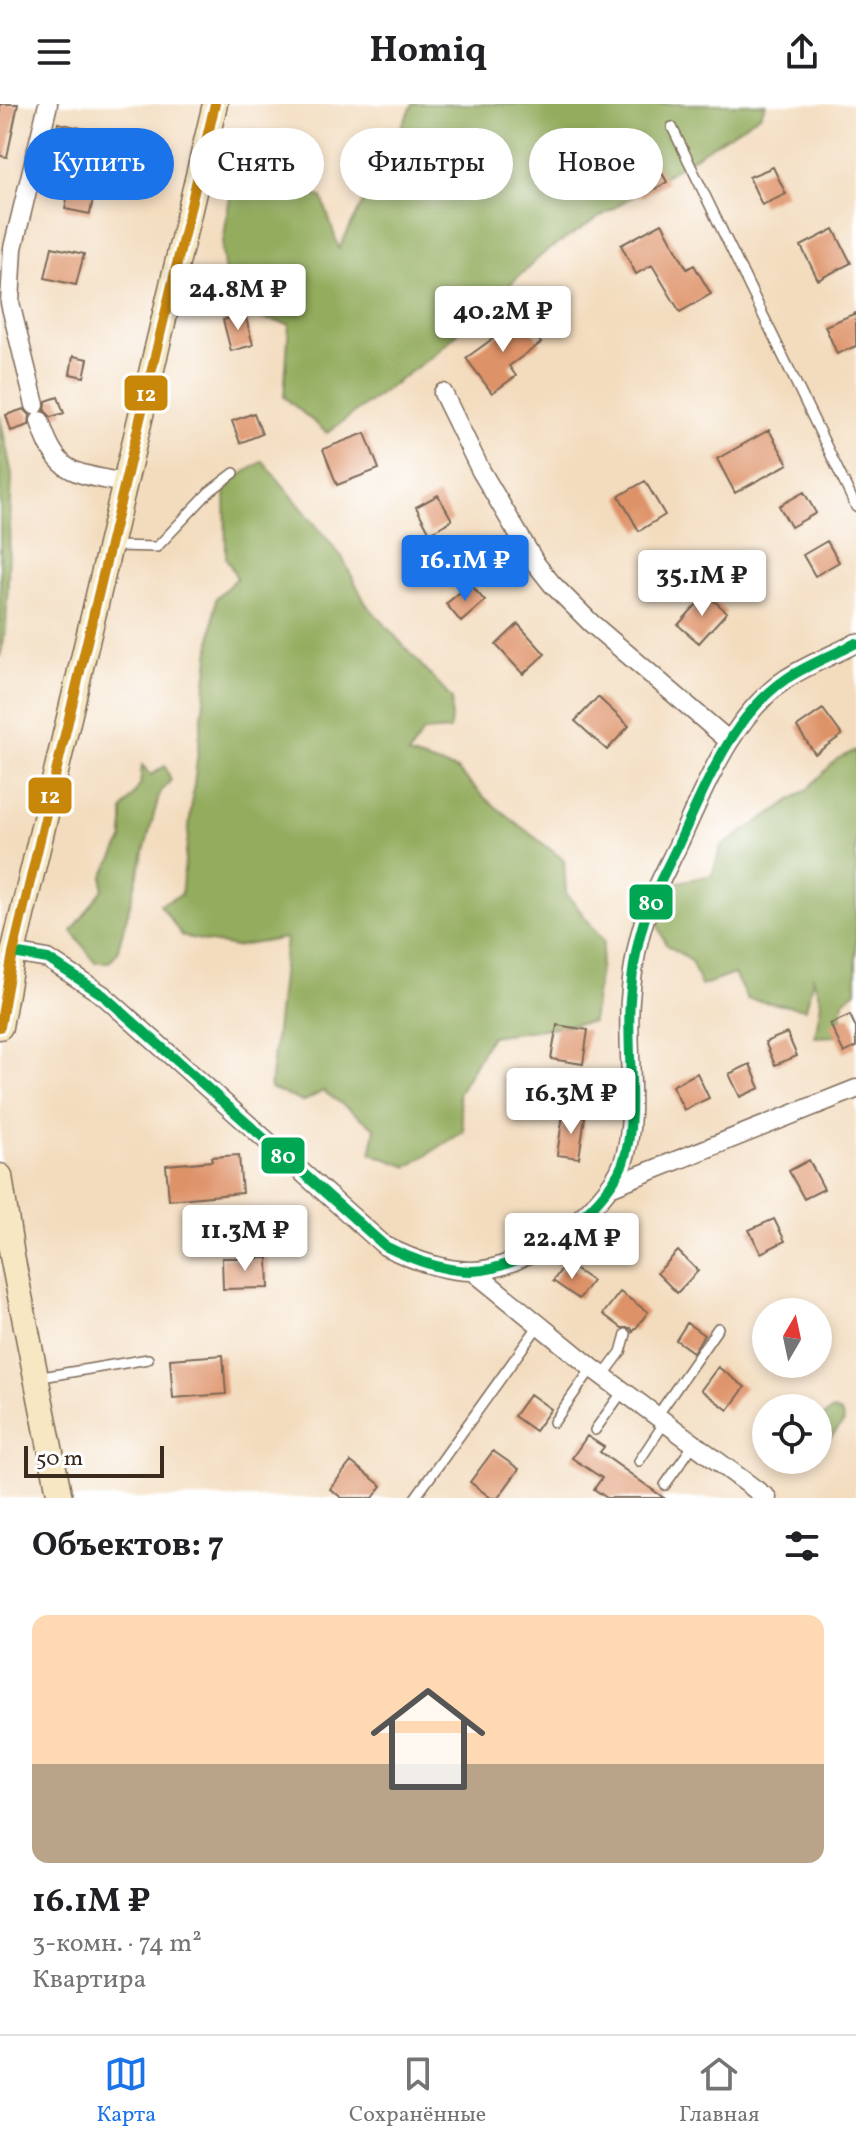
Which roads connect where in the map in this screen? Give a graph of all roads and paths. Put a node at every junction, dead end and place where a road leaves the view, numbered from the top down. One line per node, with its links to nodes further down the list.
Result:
1 (48, 104): 6 (street)
2 (215, 104): 6 (street)
3 (672, 127): 7 (lane)
4 (443, 393): 10 (street)
5 (234, 473): 8 (lane)
6 (123, 483): 8 (street)
7 (856, 507)
8 (109, 546): 11 (street)
9 (856, 643): 10 (street)
10 (729, 741): 15 (street)
11 (13, 953): 12 (street); 16 (street)
12 (0, 1027)
13 (856, 1089): 15 (street)
14 (0, 1176): 22 (street)
15 (610, 1187): 16 (street)
16 (473, 1271): 17 (street)
17 (539, 1325): 21 (street); 31 (lane)
18 (718, 1328): 24 (lane)
19 (626, 1334): 21 (lane)
20 (148, 1359): 22 (lane)
21 (598, 1372): 23 (street); 25 (lane)
22 (36, 1378): 30 (street)
23 (623, 1391): 24 (street); 26 (lane)
24 (661, 1419): 27 (street); 28 (lane)
25 (554, 1422)
26 (595, 1430)
27 (694, 1444): 29 (lane); 32 (street)
28 (639, 1461)
29 (665, 1485)
30 (60, 1498)
31 (415, 1498)
32 (767, 1498)

